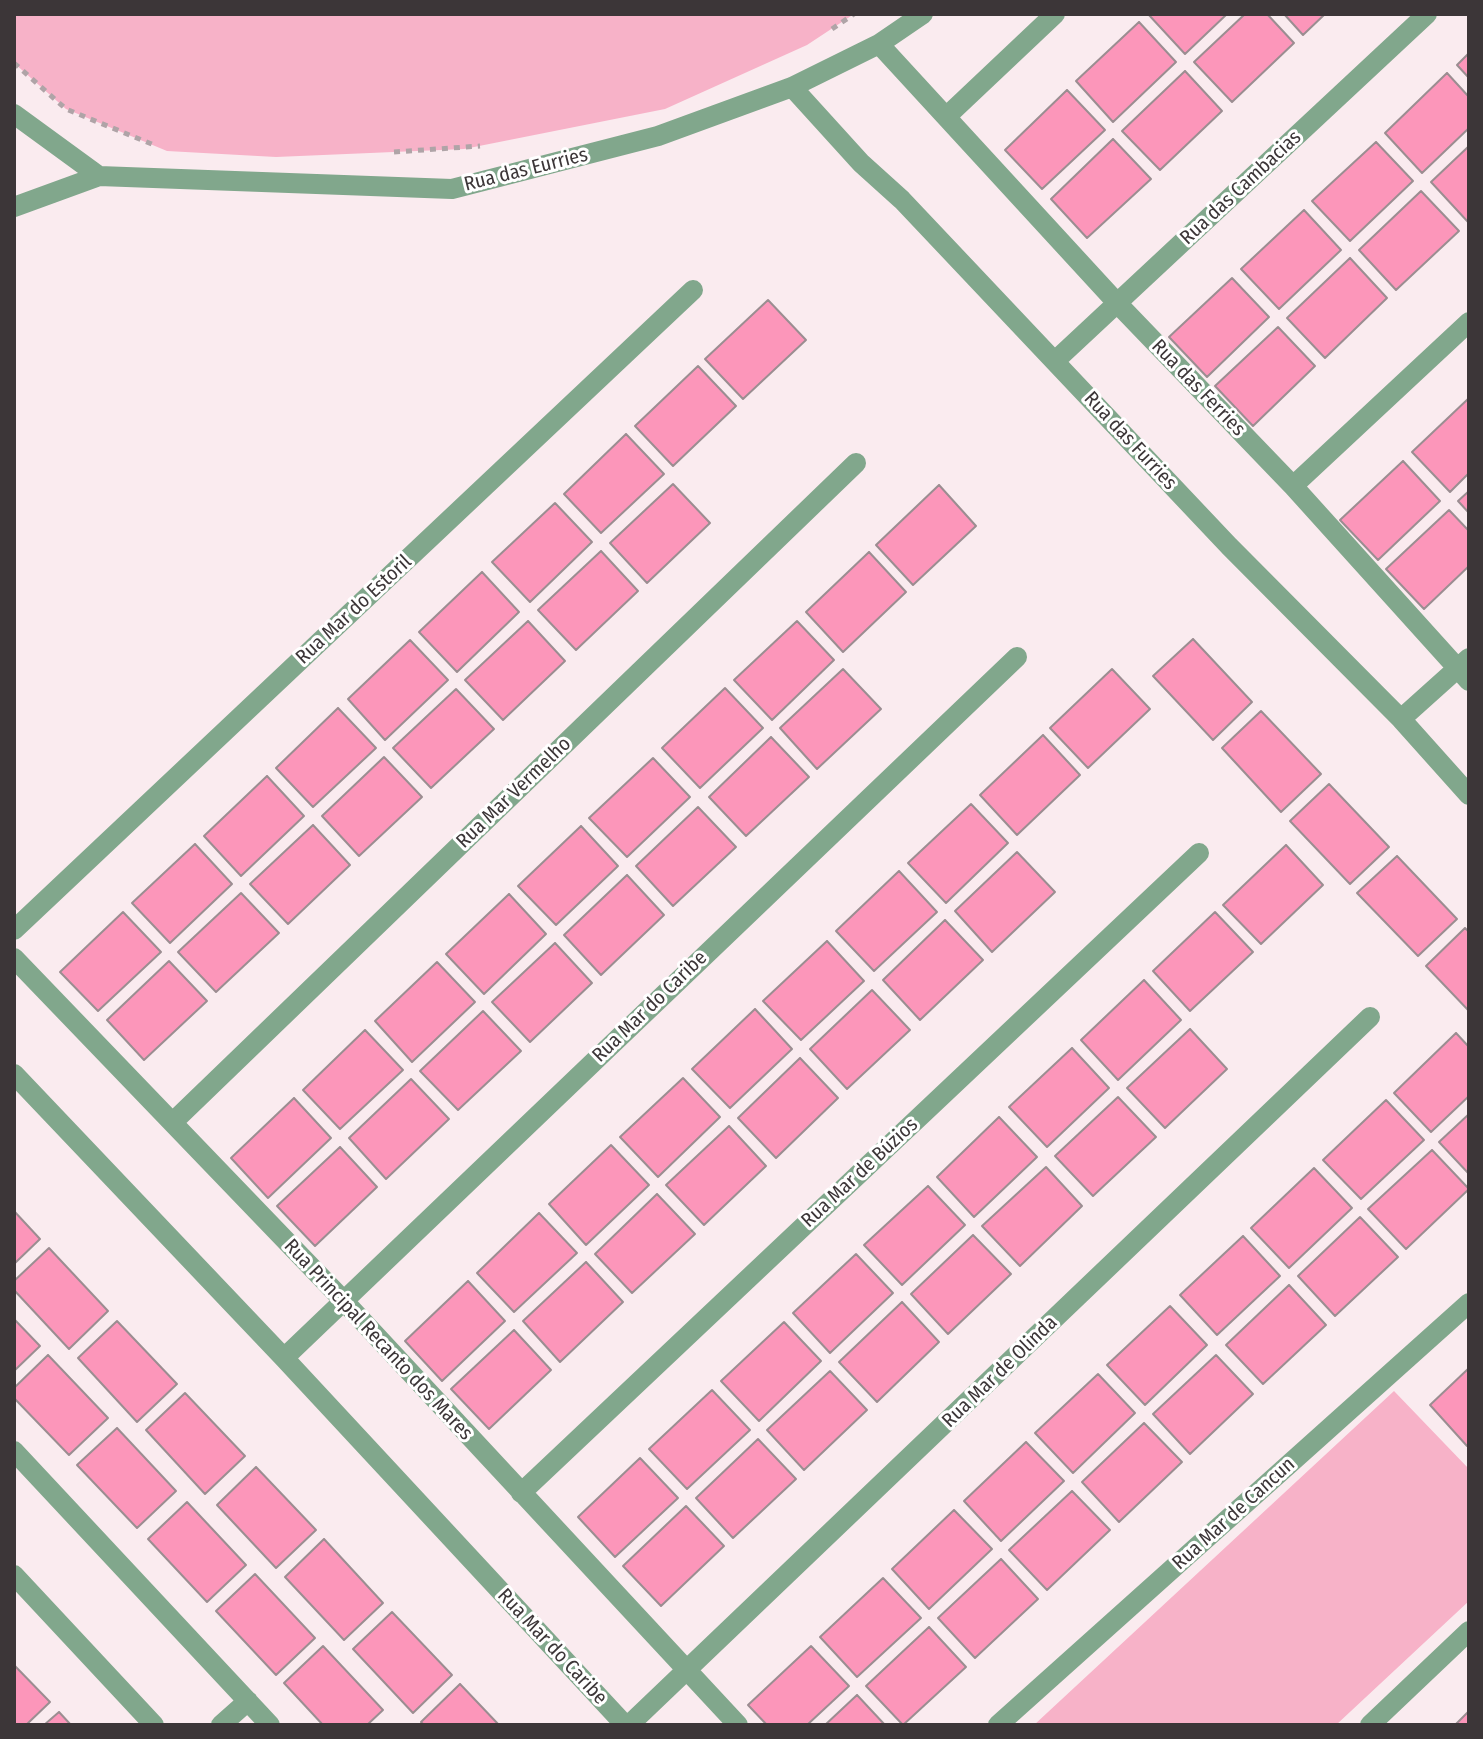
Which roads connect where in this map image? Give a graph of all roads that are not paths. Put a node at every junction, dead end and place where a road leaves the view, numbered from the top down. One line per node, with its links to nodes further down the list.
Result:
1 (923, 14): 4 (street, Rua das Eurries)
2 (1055, 14): 7 (street)
3 (1427, 14): 11 (street, Rua das Cambacias)
4 (879, 44): 5 (street, Rua das Eurries); 7 (street, Rua das Ferries)
5 (792, 87): 8 (street, Rua das Eurries); 13 (street, Rua das Furries)
6 (14, 114): 8 (street)
7 (946, 117): 11 (street, Rua das Ferries)
8 (99, 176): 9 (street)
9 (14, 207)
10 (693, 290): 21 (street, Rua Mar do Estoril)
11 (1118, 304): 13 (street, Rua das Cambacias); 15 (street, Rua das Ferries)
12 (1469, 322): 15 (street)
13 (1055, 361): 18 (street, Rua das Furries)
14 (856, 463): 25 (street, Rua Mar Vermelho)
15 (1293, 486): 17 (street, Rua das Ferries)
16 (1017, 657): 26 (street, Rua Mar do Caribe)
17 (1465, 669): 18 (street)
18 (1401, 719): 19 (street, Rua das Furries)
19 (1469, 795)
20 (1199, 853): 30 (street, Rua Mar de Búzios)
21 (14, 930)
22 (14, 958): 25 (street, Rua Principal Recanto dos Mares)
23 (1370, 1017): 33 (street, Rua Mar de Olinda)
24 (14, 1074): 28 (street, Rua Mar do Caribe)
25 (173, 1122): 26 (street, Rua Principal Recanto dos Mares)
26 (342, 1299): 28 (street, Rua Mar do Caribe); 30 (street, Rua Principal Recanto dos Mares)
27 (1469, 1303): 40 (street, Rua Mar de Cancun)
28 (284, 1358): 38 (street, Rua Mar do Caribe)
29 (14, 1451): 34 (street)
30 (521, 1493): 33 (street, Rua Principal Recanto dos Mares)
31 (15, 1578): 35 (street)
32 (1469, 1631): 41 (street)
33 (687, 1672): 38 (street, Rua Mar de Olinda); 39 (street, Rua Principal Recanto dos Mares)
34 (248, 1701): 36 (street); 37 (street)
35 (154, 1725)
36 (221, 1725)
37 (270, 1725)
38 (627, 1725)
39 (738, 1725)
40 (998, 1725)
41 (1370, 1725)

